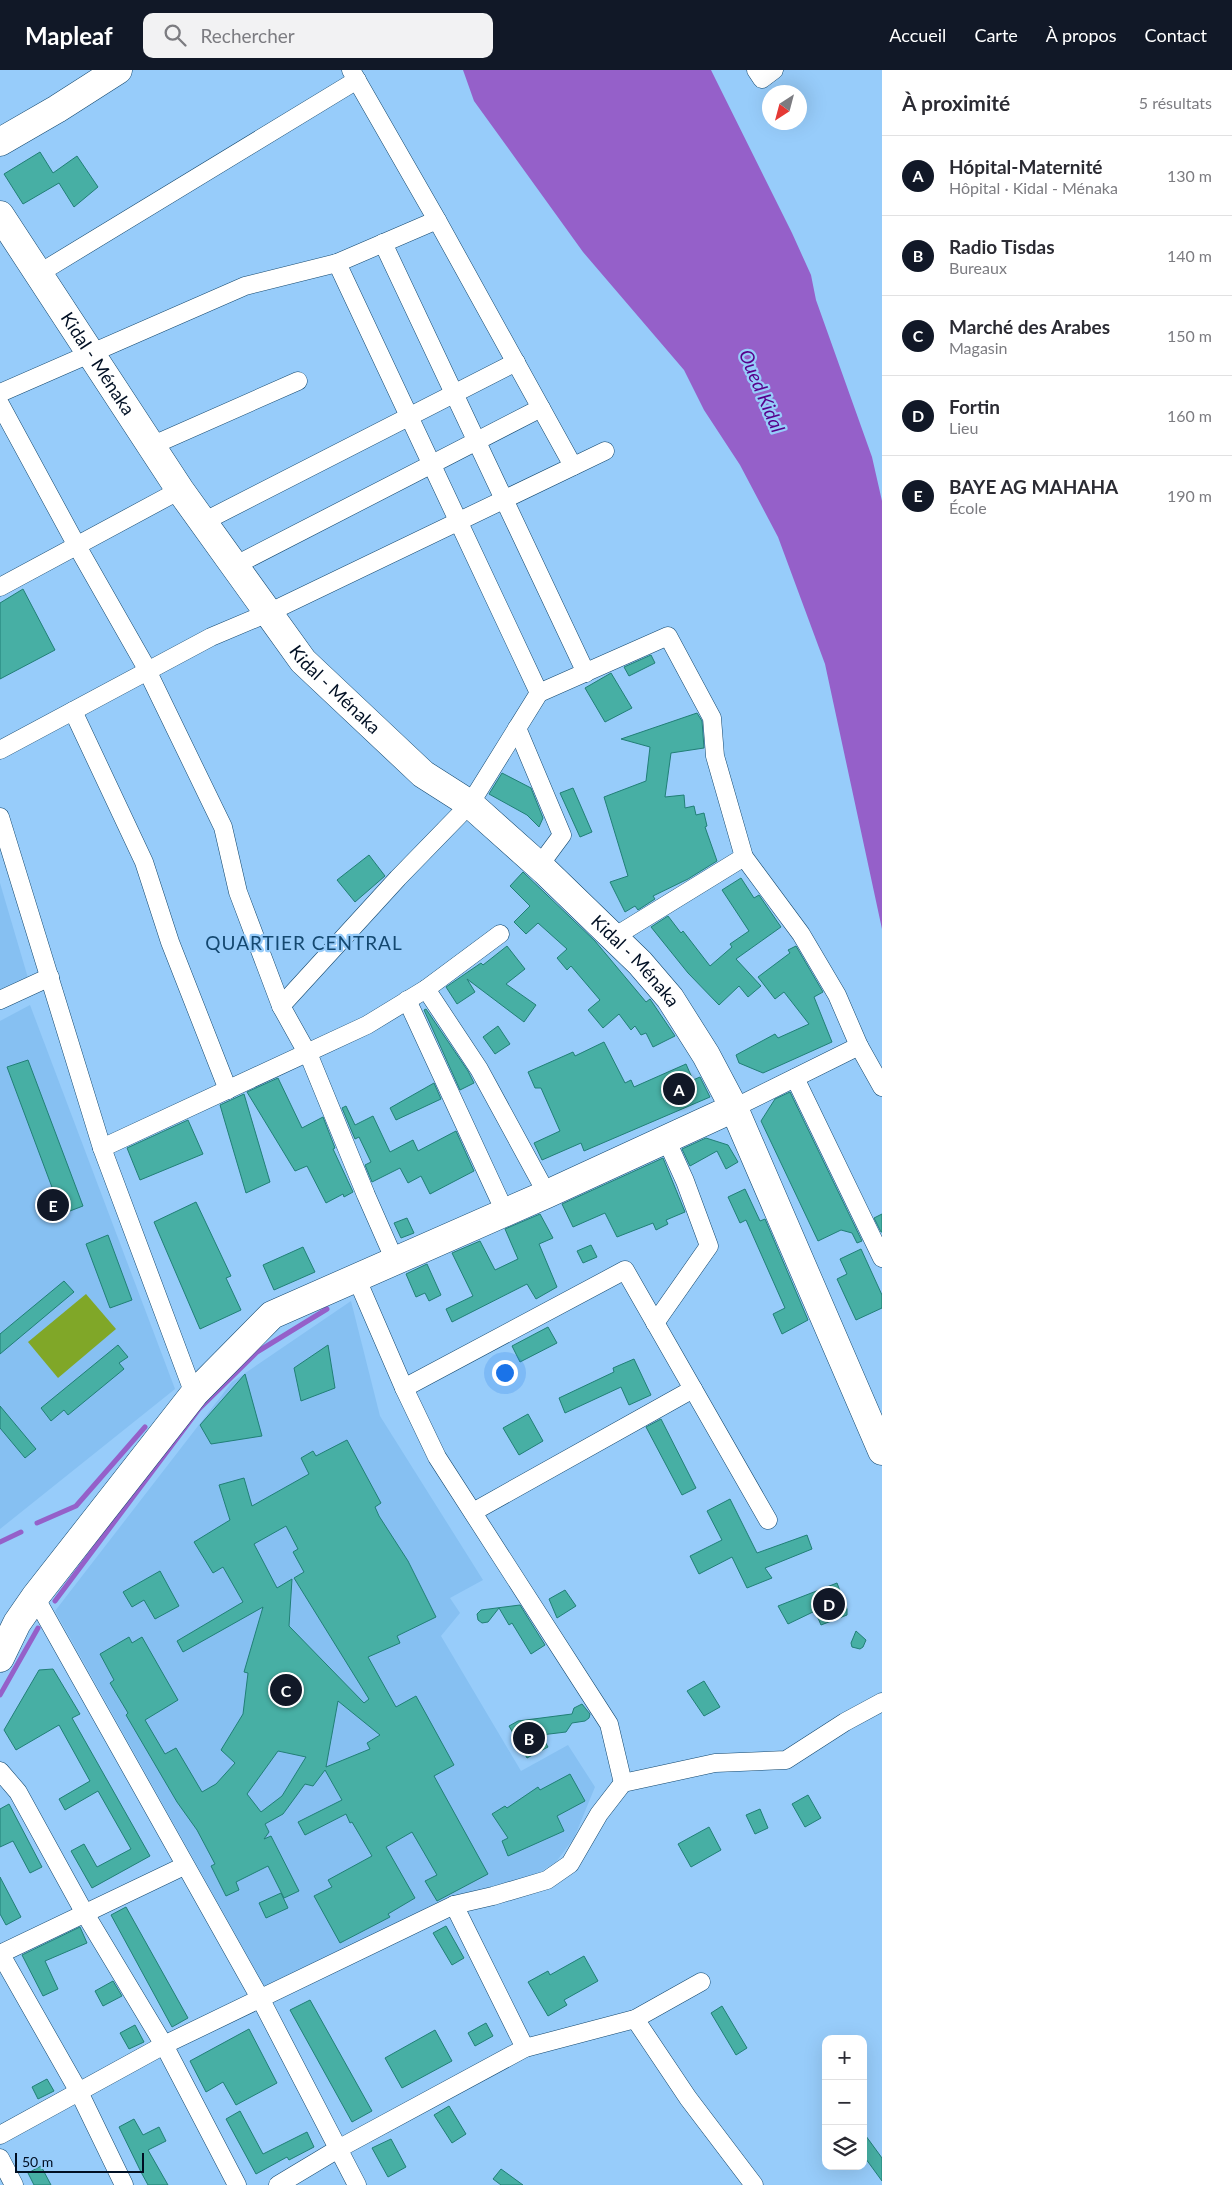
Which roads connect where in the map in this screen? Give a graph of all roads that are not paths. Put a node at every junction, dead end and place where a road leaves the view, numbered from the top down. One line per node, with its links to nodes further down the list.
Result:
1 (118, 70): 5 (main road)
2 (756, 70): 3 (street)
3 (774, 70)
4 (354, 75): 6 (street); 10 (street)
5 (0, 142)
6 (437, 220): 8 (street); 12 (street)
7 (2, 221): 10 (main road, Kidal - Ménaka)
8 (383, 243): 9 (street); 15 (street)
9 (337, 263): 11 (street); 18 (street)
10 (38, 274): 11 (main road, Kidal - Ménaka)
11 (90, 354): 14 (street); 20 (main road, Kidal - Ménaka)
12 (516, 362): 15 (street); 17 (street)
13 (298, 381): 20 (street)
14 (0, 393)
15 (454, 394): 18 (street); 19 (street)
16 (0, 404): 28 (street)
17 (541, 408): 19 (street); 23 (street)
18 (409, 416): 22 (street); 27 (street)
19 (476, 441): 22 (street); 25 (street)
20 (151, 446): 24 (main road, Kidal - Ménaka)
21 (605, 451): 23 (street)
22 (432, 464): 26 (street); 29 (street)
23 (573, 466): 25 (street)
24 (180, 490): 27 (main road, Kidal - Ménaka); 28 (street)
25 (504, 499): 26 (street); 33 (street)
26 (458, 521): 31 (street); 34 (street)
27 (203, 522): 29 (main road, Kidal - Ménaka)
28 (77, 546): 30 (street); 32 (street)
29 (234, 566): 31 (main road, Kidal - Ménaka)
30 (0, 587)
31 (268, 613): 32 (street); 38 (main road, Kidal - Ménaka)
32 (147, 672): 35 (street); 48 (street)
33 (586, 672): 34 (street); 40 (street)
34 (539, 693): 36 (street)
35 (73, 711): 37 (street); 53 (street)
36 (517, 728): 38 (street); 41 (street)
37 (0, 750)
38 (470, 804): 41 (main road, Kidal - Ménaka); 48 (street)
39 (0, 817): 44 (street)
40 (744, 857): 43 (street); 49 (street)
41 (539, 866): 43 (main road, Kidal - Ménaka)
42 (500, 934): 45 (street)
43 (614, 937): 54 (main road, Kidal - Ménaka)
44 (50, 977): 46 (street); 56 (street)
45 (426, 989): 47 (street); 57 (street)
46 (0, 1000)
47 (407, 1000): 50 (street); 58 (street)
48 (281, 1006): 50 (street)
49 (859, 1046): 51 (street); 52 (street)
50 (307, 1053): 53 (street); 60 (street)
51 (795, 1078): 54 (street); 59 (street)
52 (882, 1087)
53 (228, 1090): 56 (street)
54 (734, 1108): 55 (main road); 66 (main road, Kidal - Ménaka)
55 (666, 1139): 57 (main road); 62 (street)
56 (102, 1148): 65 (street)
57 (547, 1194): 58 (main road)
58 (505, 1212): 60 (main road)
59 (882, 1258)
60 (395, 1260): 61 (main road)
61 (356, 1277): 63 (street); 65 (main road)
62 (655, 1323): 63 (street); 64 (street)
63 (404, 1388): 68 (street)
64 (693, 1389): 68 (street); 69 (street)
65 (194, 1394): 70 (main road)
66 (875, 1418): 67 (main road, Kidal - Ménaka)
67 (882, 1451)
68 (473, 1512): 75 (street)
69 (768, 1520)
70 (35, 1597): 71 (main road); 76 (street)
71 (8, 1627): 72 (main road)
72 (0, 1658)
73 (882, 1702): 75 (street)
74 (0, 1771): 78 (street)
75 (623, 1783): 77 (street)
76 (184, 1866): 78 (street); 81 (street)
77 (454, 1905): 81 (street); 84 (street)
78 (84, 1912): 79 (street); 83 (street)
79 (0, 1954): 85 (street)
80 (701, 1982): 82 (street)
81 (260, 1998): 83 (street); 87 (street)
82 (635, 2019): 84 (street); 94 (street)
83 (164, 2045): 85 (street); 91 (street)
84 (525, 2048): 87 (street)
85 (79, 2092): 86 (street); 90 (street)
86 (0, 2135)
87 (338, 2149): 92 (street); 93 (street)
88 (0, 2158): 89 (street)
89 (14, 2185)
90 (124, 2185)
91 (237, 2185)
92 (278, 2185)
93 (357, 2185)
94 (754, 2185)

